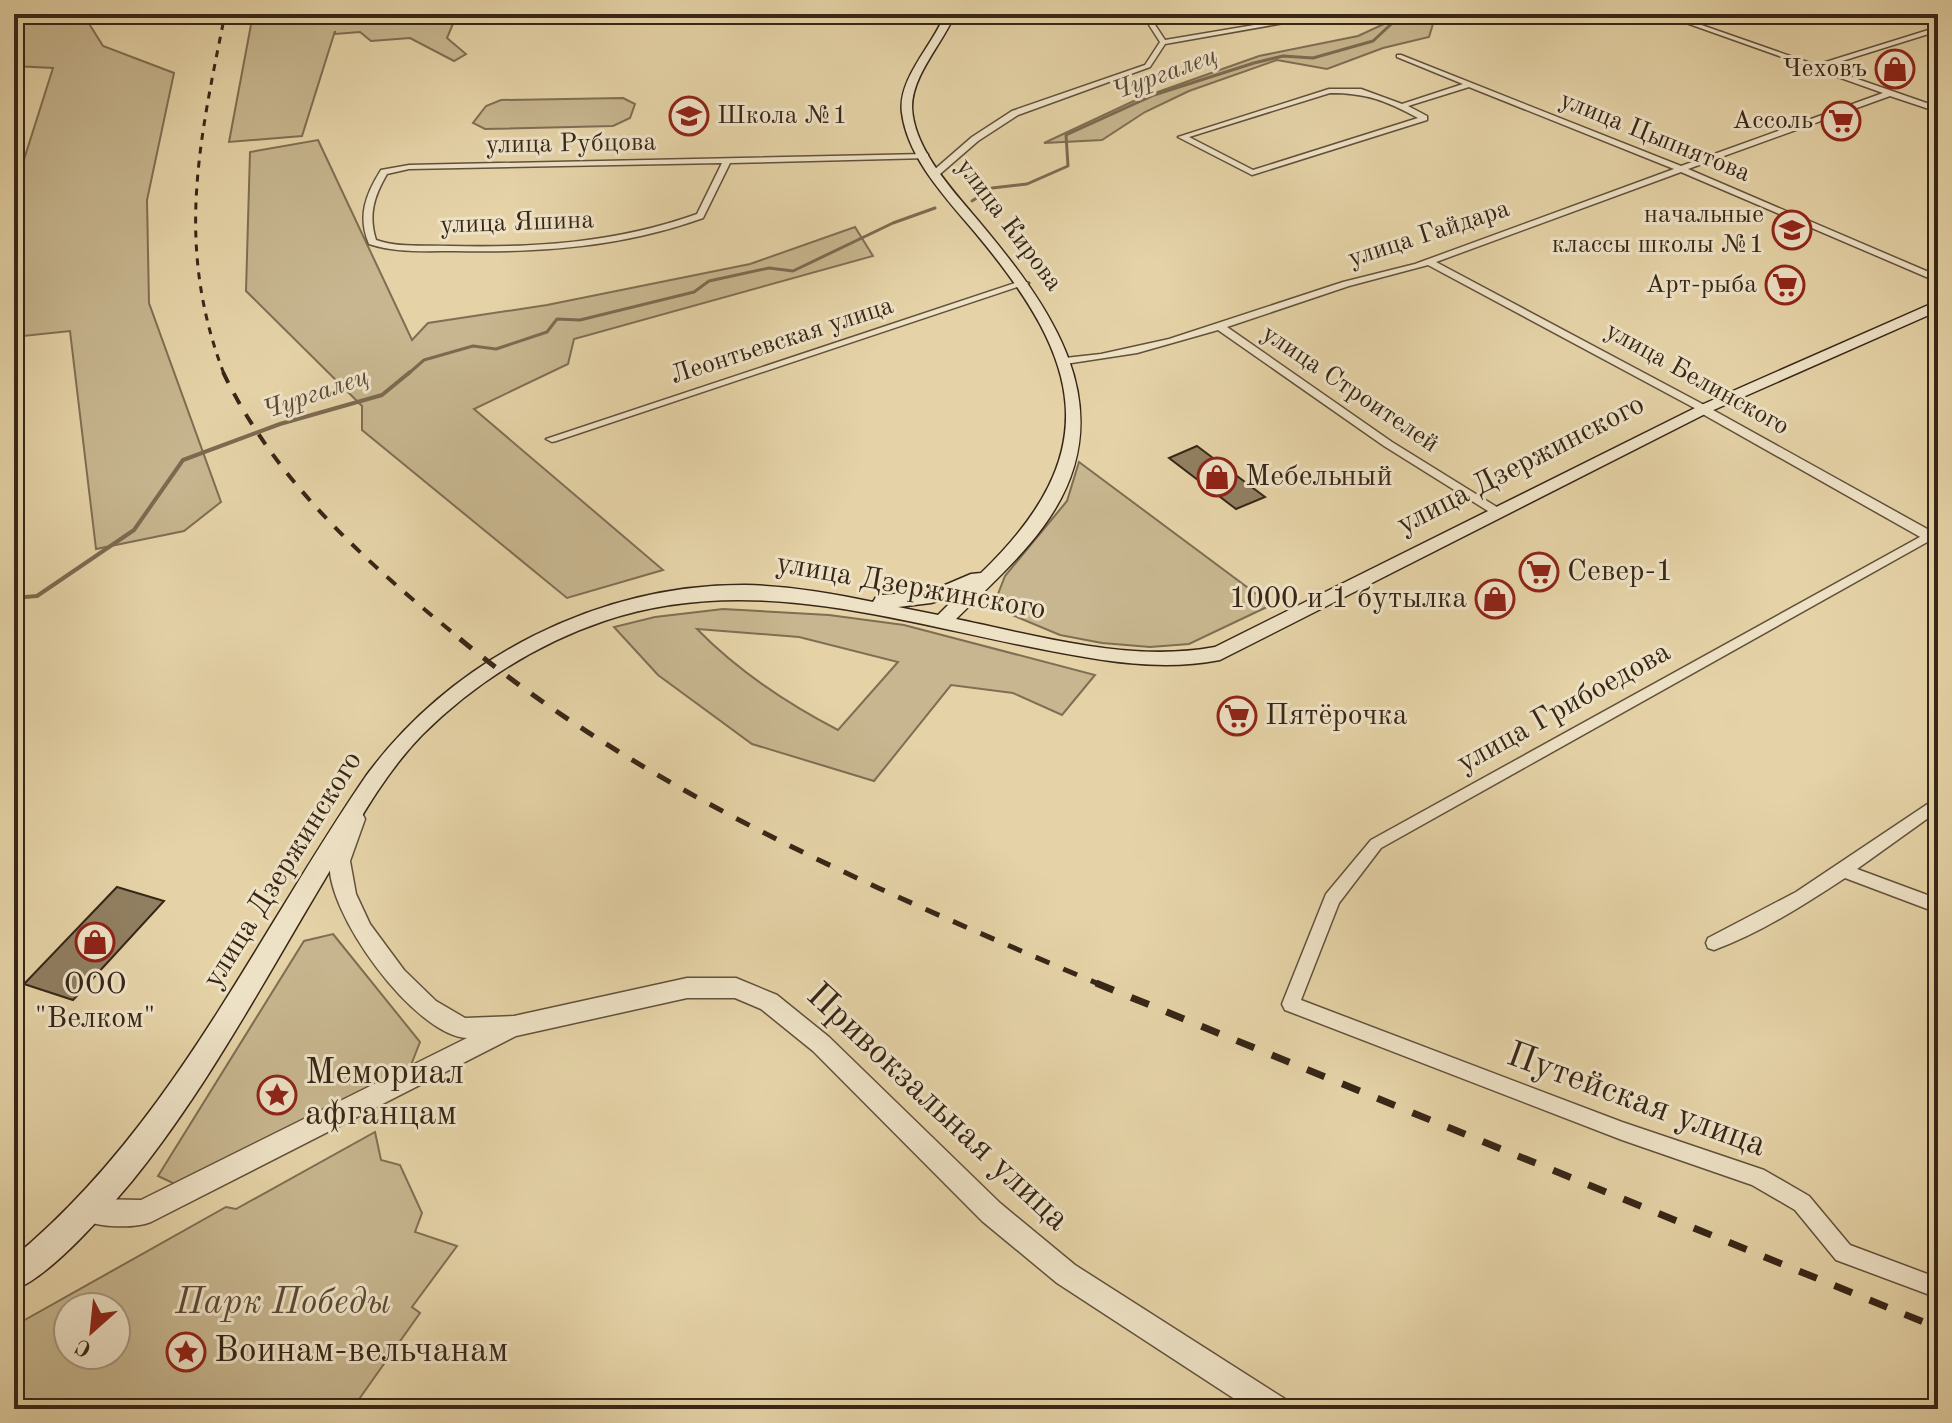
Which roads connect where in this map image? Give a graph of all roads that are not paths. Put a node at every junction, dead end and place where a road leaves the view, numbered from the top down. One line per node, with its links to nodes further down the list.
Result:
1 (950, 14): 15 (main road, улица Кирова)
2 (1145, 14): 8 (street)
3 (1260, 14): 6 (street)
4 (1332, 14): 6 (street)
5 (1664, 14): 10 (street)
6 (1262, 27): 8 (street)
7 (1938, 29): 10 (street)
8 (1163, 42): 19 (street)
9 (1399, 56): 11 (street, улица Цыпнятова)
10 (1817, 67): 12 (street)
11 (1470, 84): 13 (street); 18 (street, улица Цыпнятова)
12 (1891, 93): 14 (street); 18 (street, улица Гайдара)
13 (1402, 106): 13 (street)
14 (1938, 110)
15 (925, 156): 16 (street, улица Рубцова); 19 (main road, улица Кирова)
16 (727, 161): 17 (street, улица Рубцова); 17 (street, улица Яшина)
17 (409, 167)
18 (1679, 168): 20 (street, улица Гайдара); 21 (street, улица Цыпнятова)
19 (937, 172): 22 (main road, улица Кирова)
20 (1429, 262): 24 (street, улица Гайдара); 26 (street, улица Белинского)
21 (1938, 279)
22 (1024, 283): 25 (main road, улица Кирова); 27 (street, Леонтьевская улица)
23 (1938, 306): 26 (main road, улица Дзержинского)
24 (1220, 327): 25 (street, улица Гайдара); 28 (street, улица Строителей)
25 (1065, 361): 30 (main road, улица Кирова)
26 (1704, 409): 28 (main road, улица Дзержинского); 29 (street, улица Белинского)
27 (552, 439)
28 (1496, 512): 34 (main road, улица Дзержинского)
29 (1935, 536): 40 (street, улица Грибоедова)
30 (999, 563): 31 (main road, улица Кирова); 32 (main road)
31 (974, 589): 33 (main road, улица Кирова); 34 (main road)
32 (846, 602): 33 (main road, улица Дзержинского); 35 (main road, улица Дзержинского)
33 (942, 622): 34 (main road, улица Дзержинского)
34 (998, 634)
35 (363, 797): 41 (street, Привокзальная улица); 42 (main road, улица Дзержинского)
36 (1938, 803): 37 (street)
37 (1845, 871): 38 (street); 39 (street)
38 (1938, 906)
39 (1714, 943)
40 (1291, 1004): 44 (street, Путейская улица)
41 (514, 1026): 42 (street); 45 (street, Привокзальная улица)
42 (91, 1211): 43 (main road, улица Дзержинского)
43 (14, 1276)
44 (1938, 1288)
45 (1275, 1409)

